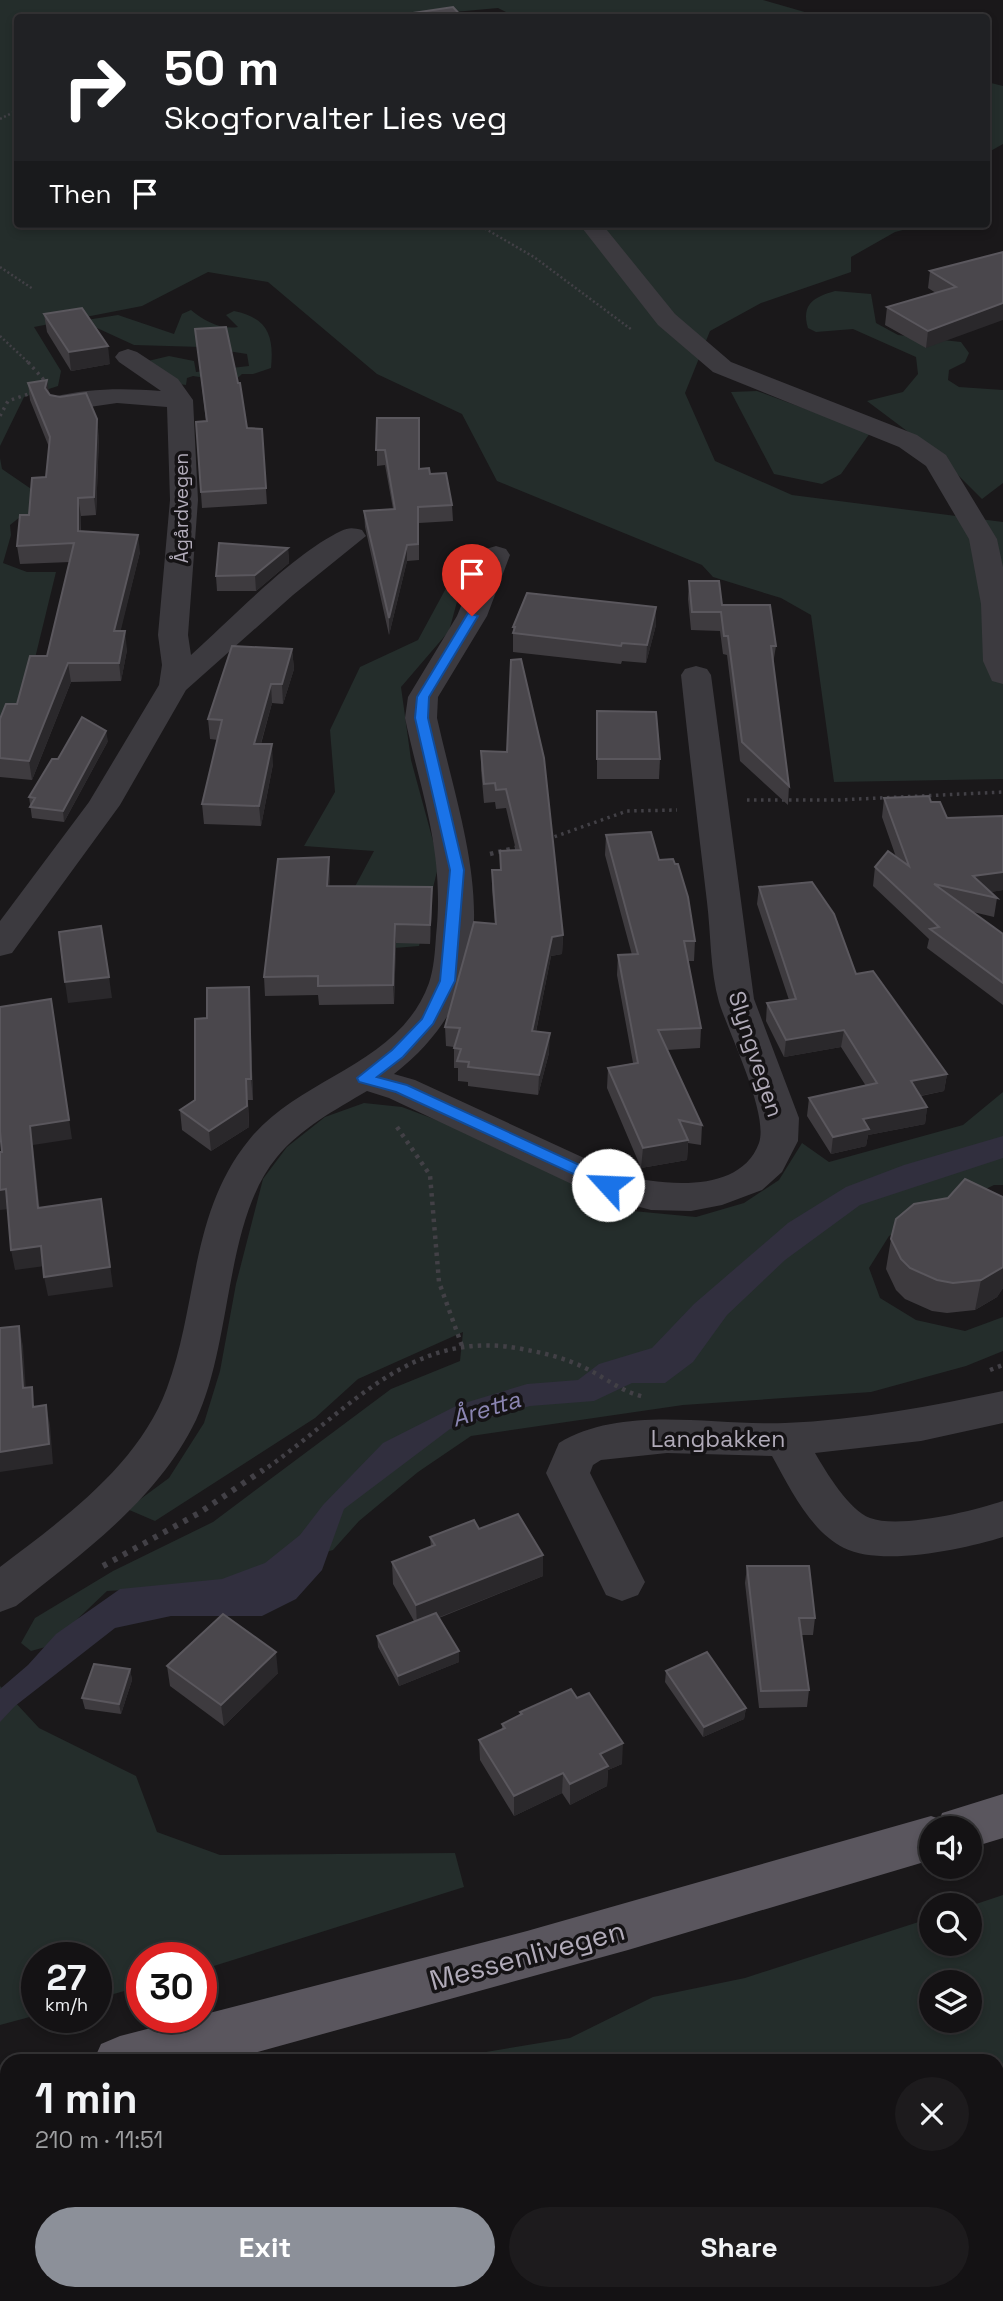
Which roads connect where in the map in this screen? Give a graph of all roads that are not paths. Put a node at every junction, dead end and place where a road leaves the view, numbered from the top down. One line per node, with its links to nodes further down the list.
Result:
1 (593, 228): 8 (street)
2 (128, 356): 3 (street)
3 (180, 400): 4 (street); 9 (street, Ågårdvegen)
4 (62, 403)
5 (352, 536): 9 (street, Ågårdvegen)
6 (496, 555): 11 (street)
7 (696, 675): 11 (street, Slyngvegen)
8 (1003, 675)
9 (174, 685): 10 (street, Ågårdvegen)
10 (0, 944)
11 (364, 1078): 16 (street)
12 (1003, 1407): 13 (street, Langbakken)
13 (786, 1440): 14 (street); 15 (street, Langbakken)
14 (1003, 1519)
15 (622, 1582)
16 (0, 1593)
17 (1003, 1816): 18 (main road)
18 (982, 1822)
19 (919, 1842): 20 (main road, Messenlivegen)
20 (151, 2054)

